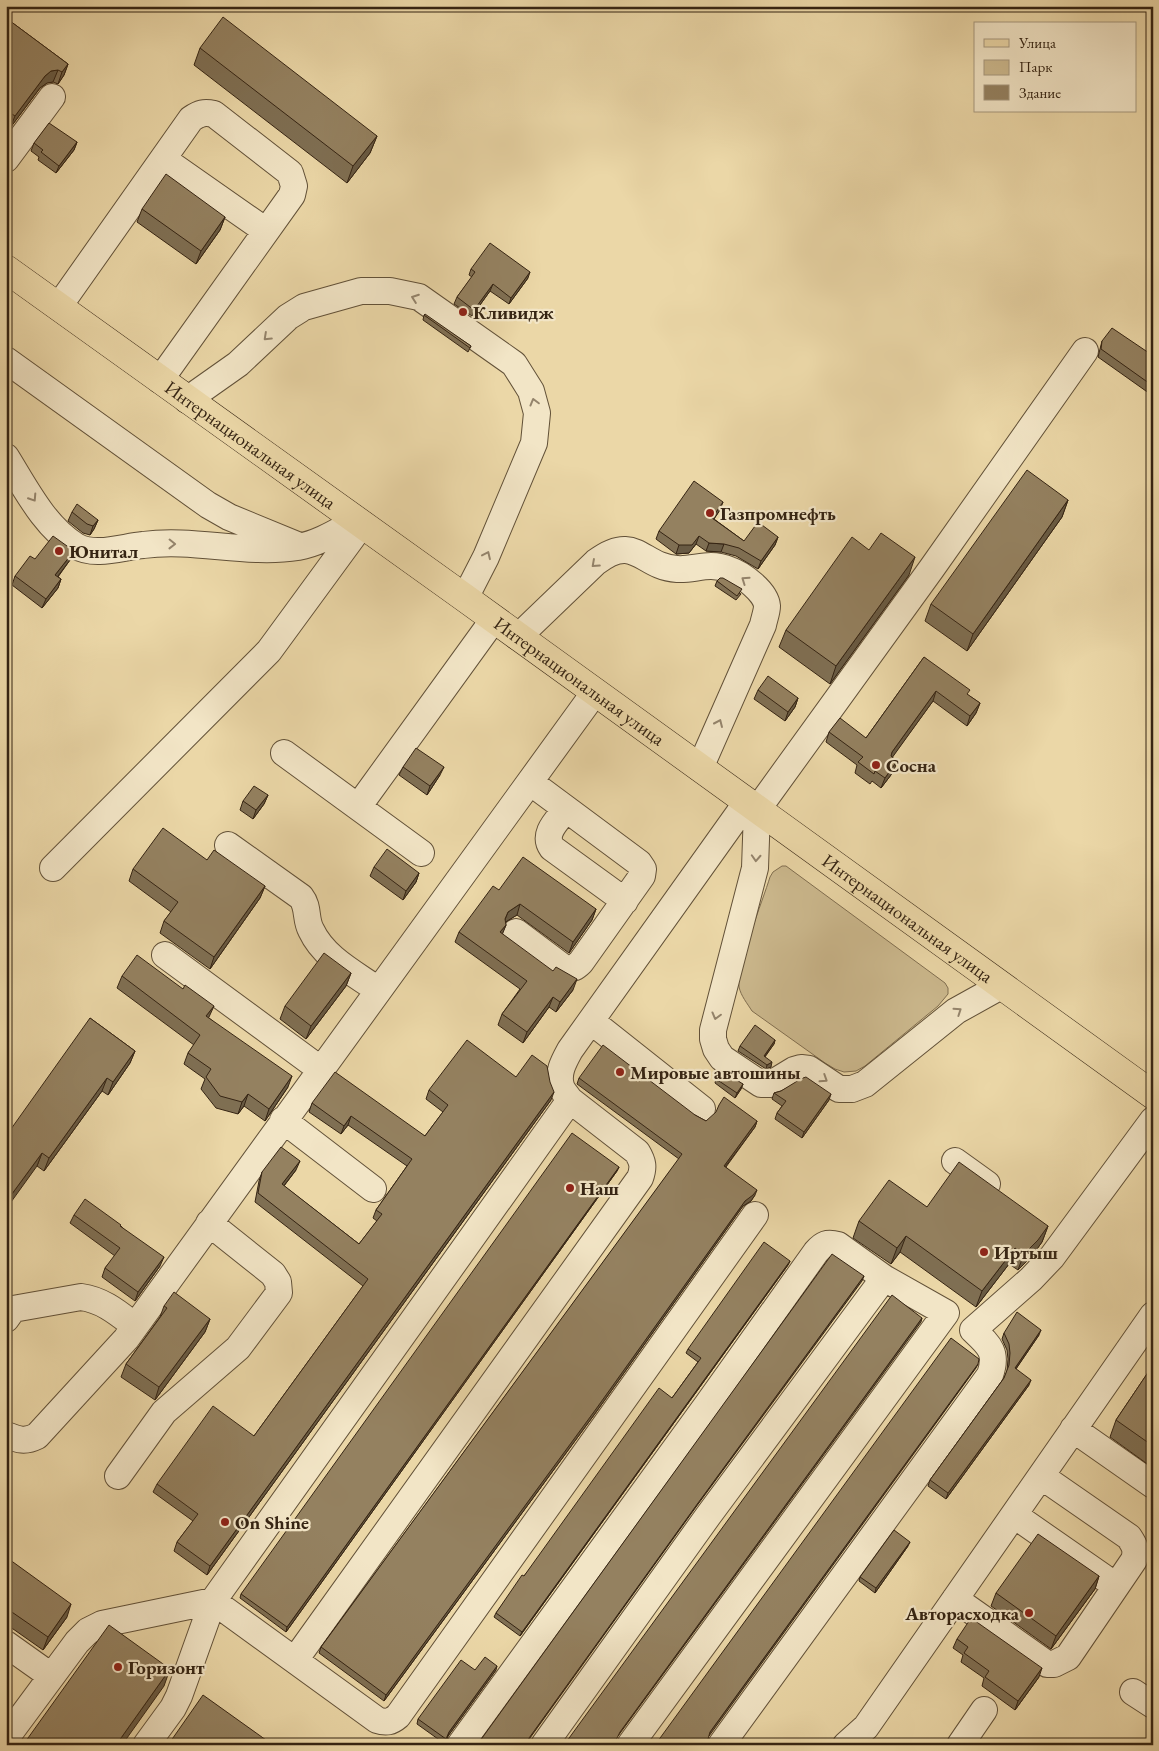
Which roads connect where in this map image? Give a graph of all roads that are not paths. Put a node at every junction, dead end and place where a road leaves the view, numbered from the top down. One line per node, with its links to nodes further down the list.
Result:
1 (52, 97): 2 (lane)
2 (7, 157)
3 (163, 159): 4 (lane); 4 (lane); 6 (lane)
4 (266, 232): 9 (lane)
5 (6, 269): 6 (main road, Интернациональная улица)
6 (59, 306): 9 (main road, Интернациональная улица)
7 (1085, 351): 21 (lane)
8 (6, 360): 13 (lane)
9 (160, 380): 10 (main road, Интернациональная улица)
10 (188, 400): 12 (main road, Интернациональная улица); 14 (lane, one-way to 10)
11 (6, 458): 13 (lane, one-way to 13)
12 (359, 523): 13 (lane); 14 (main road, Интернациональная улица); 26 (lane)
13 (300, 546)
14 (465, 598): 15 (main road, Интернациональная улица)
15 (494, 619): 16 (main road, Интернациональная улица); 22 (lane)
16 (518, 637): 17 (main road, Интернациональная улица); 19 (lane, one-way to 16)
17 (595, 692): 19 (main road, Интернациональная улица); 20 (lane)
18 (284, 753): 22 (lane)
19 (700, 768): 21 (main road, Интернациональная улица)
20 (530, 782): 23 (lane); 31 (lane)
21 (752, 806): 30 (main road, Интернациональная улица); 30 (lane, one-way to 30); 32 (lane)
22 (358, 807): 25 (lane)
23 (566, 809): 27 (lane); 27 (lane)
24 (228, 845): 31 (lane)
25 (421, 853)
26 (53, 868)
27 (625, 901): 28 (lane)
28 (516, 932)
29 (164, 955): 33 (lane)
30 (1001, 986): 34 (main road, Интернациональная улица)
31 (378, 990): 33 (lane)
32 (591, 1021): 35 (lane); 36 (lane)
33 (320, 1069): 37 (lane)
34 (1153, 1095)
35 (570, 1100): 58 (lane); 60 (lane)
36 (702, 1109)
37 (283, 1120): 40 (lane); 43 (lane)
38 (1153, 1120): 49 (lane)
39 (955, 1161): 41 (lane)
40 (373, 1189)
41 (1010, 1201)
42 (756, 1214): 60 (lane)
43 (209, 1223): 48 (lane); 52 (lane)
44 (884, 1278): 46 (lane); 66 (lane); 67 (lane)
45 (9, 1310): 48 (lane)
46 (946, 1313): 49 (lane); 68 (lane)
47 (1153, 1315): 50 (lane)
48 (135, 1326): 51 (lane)
49 (973, 1330): 69 (lane)
50 (1073, 1429): 53 (lane); 54 (lane)
51 (6, 1435)
52 (118, 1476)
53 (1041, 1476): 55 (lane); 56 (lane)
54 (1153, 1485)
55 (1014, 1515): 56 (lane); 57 (lane)
56 (1116, 1586): 57 (lane)
57 (956, 1599): 63 (lane)
58 (213, 1601): 60 (lane); 61 (lane); 65 (lane)
59 (6, 1644): 61 (lane)
60 (295, 1660)
61 (51, 1676): 64 (lane)
62 (984, 1710): 71 (lane)
63 (872, 1736): 70 (lane)
64 (6, 1738)
65 (146, 1745)
66 (460, 1745)
67 (544, 1745)
68 (630, 1745)
69 (721, 1745)
70 (846, 1745)
71 (960, 1745)

